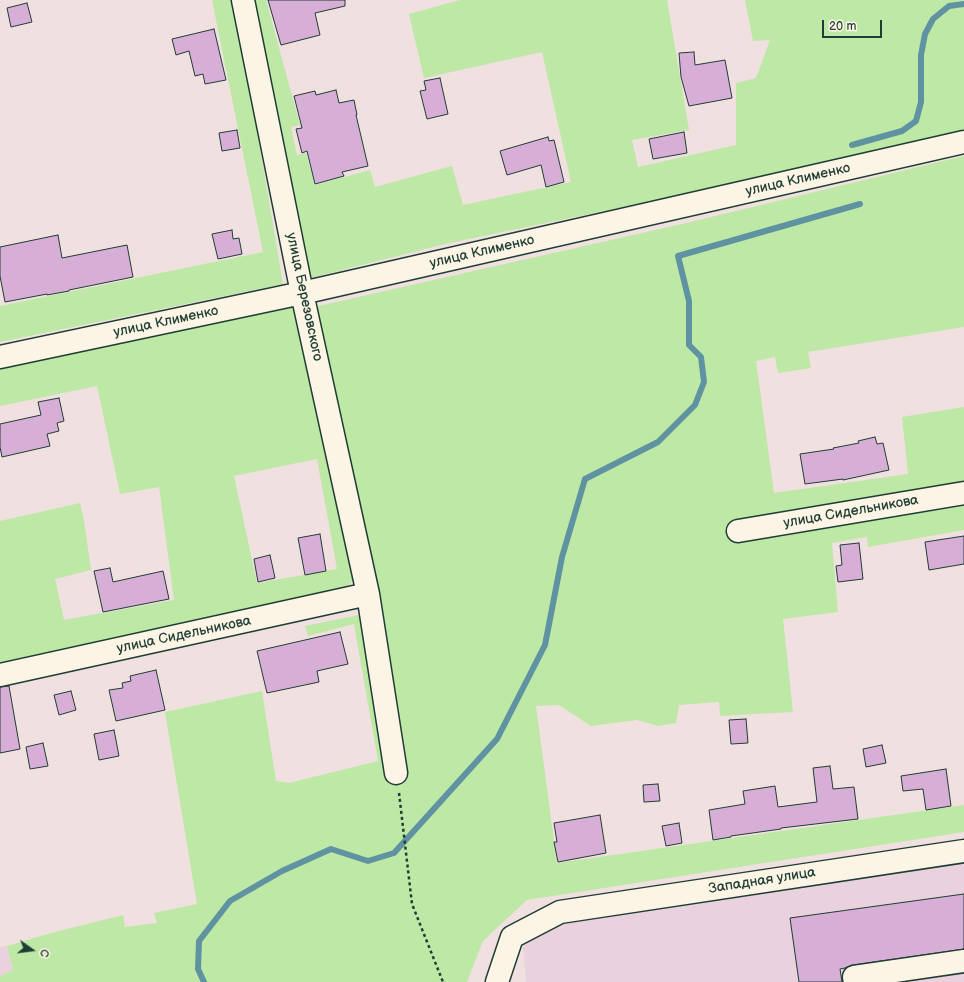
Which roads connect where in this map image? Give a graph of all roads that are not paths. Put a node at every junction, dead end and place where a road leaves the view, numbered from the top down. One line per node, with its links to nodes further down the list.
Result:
1 (242, 0): 3 (street, улица Березовского)
2 (964, 142): 3 (street, улица Клименко)
3 (302, 293): 4 (street, улица Клименко); 7 (street, улица Березовского)
4 (0, 357)
5 (964, 493): 6 (street, улица Сидельникова)
6 (738, 531)
7 (368, 594): 8 (street, улица Сидельникова); 9 (street, улица Березовского)
8 (0, 675)
9 (396, 772)
10 (964, 851): 12 (street, Западная улица)
11 (964, 961): 13 (street)
12 (497, 982)
13 (855, 982)

